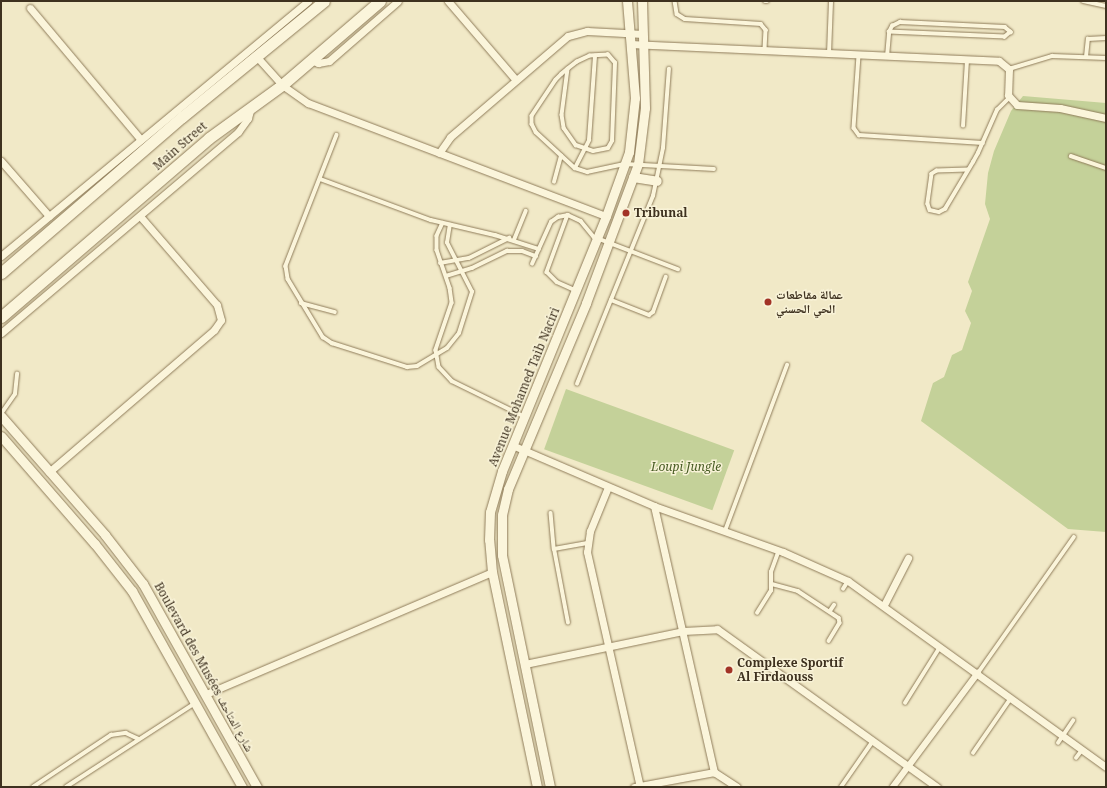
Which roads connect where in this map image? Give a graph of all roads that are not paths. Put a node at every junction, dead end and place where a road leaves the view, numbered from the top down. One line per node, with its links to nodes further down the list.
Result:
1 (308, 1): 40 (street)
2 (324, 1): 24 (main road, Main Street)
3 (380, 1): 28 (main road, Main Street)
4 (398, 1): 28 (street)
5 (448, 1): 33 (street)
6 (627, 1): 15 (street, Avenue Mohamed Taib Naciri)
7 (642, 1): 16 (street, Avenue Mohamed Taib Naciri)
8 (675, 1): 20 (lane)
9 (832, 1): 21 (lane)
10 (1083, 1): 11 (lane)
11 (1092, 3): 12 (lane)
12 (1105, 4)
13 (30, 8): 40 (street)
14 (889, 32): 14 (lane); 25 (lane)
15 (629, 33): 16 (street); 18 (street, Avenue Mohamed Taib Naciri); 33 (street)
16 (643, 34): 19 (street, Avenue Mohamed Taib Naciri)
17 (1106, 38): 26 (lane)
18 (630, 44): 19 (street); 47 (street, Avenue Mohamed Taib Naciri)
19 (644, 44): 20 (street); 48 (street, Avenue Mohamed Taib Naciri)
20 (765, 51): 21 (street)
21 (829, 54): 23 (street)
22 (595, 56): 30 (lane); 42 (lane); 42 (lane)
23 (859, 56): 25 (street); 41 (lane)
24 (257, 57): 34 (street); 78 (main road, Main Street)
25 (887, 57): 29 (street)
26 (1086, 57): 27 (lane); 32 (lane)
27 (1106, 58)
28 (311, 60): 34 (main road, Main Street)
29 (967, 61): 32 (street); 38 (lane)
30 (568, 69): 42 (lane); 44 (lane)
31 (669, 69): 49 (lane)
32 (1009, 69): 35 (street)
33 (516, 80): 43 (street)
34 (282, 85): 36 (main road, Main Street); 43 (street)
35 (1010, 98): 37 (street); 41 (lane)
36 (250, 107): 61 (street); 85 (main road, Main Street)
37 (1106, 118)
38 (963, 126)
39 (337, 135): 55 (lane)
40 (141, 140): 60 (street)
41 (982, 143): 53 (lane)
42 (585, 150): 50 (lane)
43 (439, 152): 62 (street)
44 (561, 156): 50 (lane); 57 (lane)
45 (1071, 156): 51 (lane)
46 (1, 161): 60 (street)
47 (625, 164): 48 (lane); 50 (lane); 62 (street, Avenue Mohamed Taib Naciri)
48 (638, 164): 49 (lane); 54 (street, Avenue Mohamed Taib Naciri)
49 (661, 166): 52 (lane); 56 (lane)
50 (574, 168)
51 (1106, 168)
52 (714, 169)
53 (968, 170): 53 (lane)
54 (634, 177): 56 (street); 68 (street, Avenue Mohamed Taib Naciri)
55 (320, 179): 63 (lane); 83 (lane)
56 (657, 181): 70 (lane)
57 (554, 182)
58 (526, 211): 67 (lane)
59 (568, 215): 66 (lane); 69 (lane); 81 (lane)
60 (49, 216): 71 (street)
61 (140, 216): 86 (street); 96 (street)
62 (606, 216): 66 (street, Avenue Mohamed Taib Naciri)
63 (443, 223): 64 (lane); 74 (lane)
64 (450, 225): 65 (lane); 73 (lane)
65 (509, 238): 67 (lane); 73 (lane)
66 (597, 239): 68 (lane); 81 (street, Avenue Mohamed Taib Naciri)
67 (514, 240): 69 (lane)
68 (609, 243): 70 (lane); 95 (street, Avenue Mohamed Taib Naciri)
69 (539, 248): 72 (lane)
70 (631, 251): 76 (lane); 82 (lane)
71 (1, 256)
72 (536, 256): 75 (lane); 77 (lane)
73 (456, 261): 74 (lane); 77 (lane)
74 (440, 263): 79 (lane)
75 (532, 264)
76 (678, 269)
77 (463, 271): 79 (lane); 87 (lane)
78 (1, 273)
79 (446, 276): 87 (lane)
80 (666, 277): 82 (lane)
81 (576, 290): 92 (street, Avenue Mohamed Taib Naciri)
82 (611, 300): 90 (lane)
83 (301, 303): 84 (lane); 87 (lane)
84 (335, 312)
85 (1, 317)
86 (1, 333)
87 (436, 355): 92 (lane)
88 (787, 364): 100 (lane)
89 (17, 374): 91 (lane)
90 (577, 384)
91 (1, 415): 96 (street, Boulevard des Musées شارع المتاحف)
92 (523, 416): 94 (street, Avenue Mohamed Taib Naciri)
93 (1, 436): 123 (street, Boulevard des Musées شارع المتاحف)
94 (512, 445): 95 (street); 106 (street, Avenue Mohamed Taib Naciri)
95 (524, 450): 97 (street); 119 (street, Avenue Mohamed Taib Naciri)
96 (49, 472): 121 (street, Boulevard des Musées شارع المتاحف)
97 (608, 487): 98 (street); 102 (street)
98 (654, 506): 100 (street); 115 (street)
99 (551, 513): 103 (lane)
100 (725, 531): 104 (street)
101 (1074, 537): 120 (lane)
102 (588, 543): 103 (lane); 117 (street)
103 (554, 549): 114 (lane)
104 (779, 550): 107 (street); 108 (lane)
105 (908, 558): 111 (street)
106 (492, 572): 121 (street); 140 (street, Avenue Mohamed Taib Naciri)
107 (848, 581): 109 (lane); 111 (street)
108 (772, 584): 112 (lane); 113 (lane)
109 (843, 589)
110 (834, 605): 112 (lane)
111 (884, 606): 118 (street)
112 (830, 612): 116 (lane)
113 (757, 613)
114 (568, 623)
115 (683, 631): 117 (street); 128 (street); 135 (street)
116 (829, 641)
117 (609, 646): 119 (street); 142 (street)
118 (940, 647): 120 (street); 124 (lane)
119 (525, 664): 141 (street, Avenue Mohamed Taib Naciri)
120 (978, 673): 122 (street); 133 (street)
121 (206, 694): 139 (street, Boulevard des Musées شارع المتاحف)
122 (1011, 698): 126 (street); 131 (lane)
123 (195, 702): 127 (lane); 138 (street, Boulevard des Musées شارع المتاحف)
124 (905, 703)
125 (1073, 721): 126 (lane)
126 (1064, 735): 129 (lane); 130 (street)
127 (139, 739): 136 (lane); 137 (lane)
128 (873, 741): 133 (street); 144 (lane)
129 (1058, 743)
130 (1083, 749): 132 (lane); 134 (street)
131 (973, 753)
132 (1076, 758)
133 (907, 767): 145 (street); 146 (street)
134 (1106, 767)
135 (714, 772): 142 (street); 143 (street)
136 (33, 787)
137 (66, 787)
138 (242, 787)
139 (257, 787)
140 (537, 787)
141 (550, 787)
142 (638, 787)
143 (737, 787)
144 (841, 787)
145 (893, 787)
146 (937, 787)

